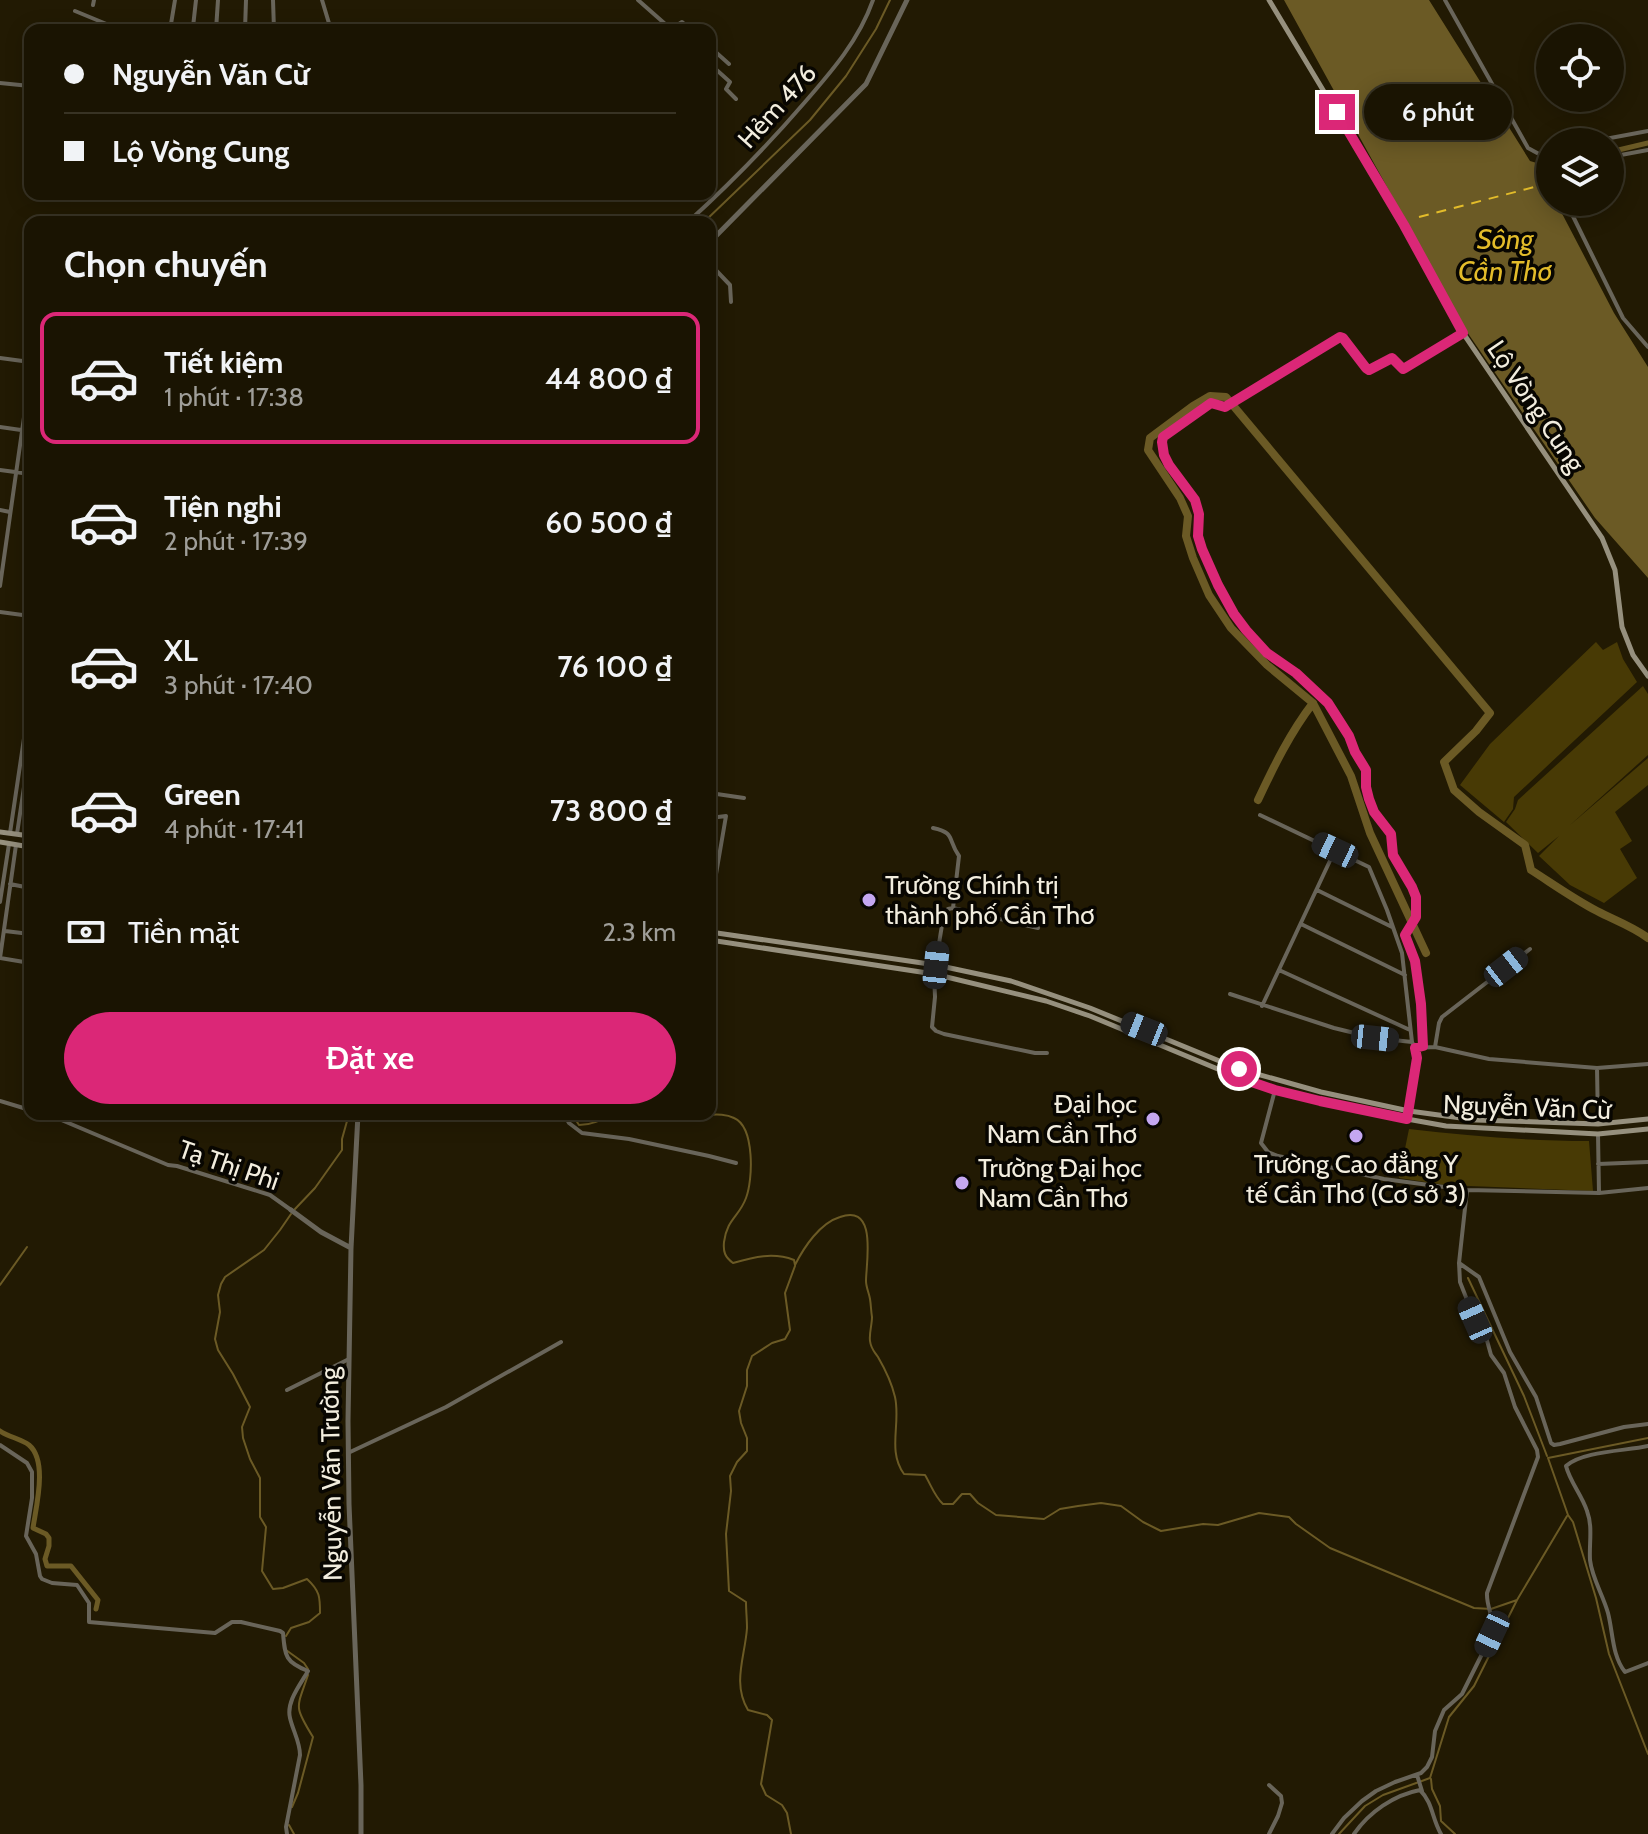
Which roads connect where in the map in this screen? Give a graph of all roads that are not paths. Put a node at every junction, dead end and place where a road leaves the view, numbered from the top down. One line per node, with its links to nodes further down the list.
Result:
1 (175, 0): 14 (street)
2 (196, 0): 15 (street)
3 (218, 0): 16 (street)
4 (246, 0): 17 (street)
5 (273, 0): 18 (street)
6 (322, 0): 19 (street)
7 (638, 0): 20 (street)
8 (873, 0): 32 (street, Hẻm 476)
9 (907, 0): 36 (street)
10 (1269, 0): 39 (main road, Lộ Vòng Cung)
11 (1445, 0): 30 (street)
12 (75, 11): 13 (street)
13 (106, 24)
14 (171, 24)
15 (193, 24)
16 (216, 24)
17 (245, 24)
18 (274, 24)
19 (329, 24)
20 (665, 24)
21 (716, 52): 22 (street)
22 (729, 64)
23 (716, 69): 26 (street)
24 (0, 83): 25 (street)
25 (24, 85)
26 (736, 99)
27 (1648, 131): 28 (street)
28 (1624, 135)
29 (1648, 150): 31 (street)
30 (1536, 152)
31 (1624, 154)
32 (716, 195)
33 (711, 200): 34 (street, Hẻm 476)
34 (694, 216)
35 (1573, 216): 40 (street)
36 (716, 236)
37 (716, 270): 38 (street)
38 (731, 302)
39 (1463, 333): 55 (main road, Lộ Vòng Cung); 99 (street)
40 (1648, 347)
41 (0, 358): 42 (street)
42 (24, 361)
43 (24, 416): 45 (street)
44 (0, 427): 45 (street)
45 (22, 430): 47 (street)
46 (0, 470): 47 (street)
47 (15, 472): 48 (street); 50 (street)
48 (24, 473)
49 (0, 510): 50 (street)
50 (10, 512): 51 (street)
51 (1, 568): 52 (street)
52 (0, 586)
53 (0, 612): 54 (street)
54 (24, 615)
55 (1648, 676)
56 (24, 749): 64 (street)
57 (24, 780): 64 (street)
58 (716, 794): 59 (street)
59 (744, 798)
60 (1260, 815): 69 (street)
61 (716, 817): 70 (street)
62 (933, 828): 76 (street)
63 (0, 832): 64 (main road)
64 (14, 834): 65 (main road); 67 (street)
65 (24, 835)
66 (0, 842): 67 (main road)
67 (12, 844): 68 (main road); 71 (street); 72 (street)
68 (24, 846)
69 (1335, 850): 74 (street); 79 (street)
70 (716, 874)
71 (1, 883): 72 (street); 75 (street)
72 (10, 884): 73 (street); 80 (street)
73 (24, 887)
74 (1317, 890): 77 (street); 79 (street)
75 (0, 902)
76 (953, 908): 78 (street); 89 (street)
77 (1301, 924): 90 (street); 92 (street)
78 (1038, 928)
79 (1394, 928): 92 (street)
80 (4, 931): 81 (street); 87 (street)
81 (24, 933)
82 (716, 933): 84 (main road, Nguyễn Văn Cừ)
83 (716, 941): 86 (main road, Nguyễn Văn Cừ)
84 (804, 945): 86 (main road); 89 (main road, Nguyễn Văn Cừ)
85 (1530, 949): 100 (street)
86 (802, 955): 91 (main road, Nguyễn Văn Cừ)
87 (0, 958): 88 (street)
88 (24, 962)
89 (936, 965): 91 (street); 93 (main road, Nguyễn Văn Cừ)
90 (1279, 970): 96 (street); 97 (street)
91 (934, 974): 95 (main road, Nguyễn Văn Cừ); 102 (street)
92 (1405, 975): 97 (street)
93 (1049, 992): 95 (street); 105 (main road, Nguyễn Văn Cừ)
94 (1230, 994): 96 (street)
95 (1046, 1001): 106 (main road, Nguyễn Văn Cừ)
96 (1262, 1006): 98 (street)
97 (1410, 1030): 98 (street)
98 (1412, 1042): 101 (street)
99 (1423, 1046): 100 (street); 101 (street)
100 (1435, 1047): 104 (street)
101 (1415, 1048): 112 (street)
102 (1047, 1053)
103 (1648, 1064): 104 (street)
104 (1597, 1068): 119 (street)
105 (1239, 1069): 106 (street); 108 (main road, Nguyễn Văn Cừ)
106 (1237, 1077): 107 (main road, Nguyễn Văn Cừ)
107 (1275, 1090): 110 (main road, Nguyễn Văn Cừ); 127 (street)
108 (1321, 1092): 110 (street); 112 (main road, Nguyễn Văn Cừ)
109 (0, 1101): 111 (street)
110 (1320, 1101): 113 (main road, Nguyễn Văn Cừ)
111 (24, 1108)
112 (1409, 1111): 113 (street); 118 (main road, Nguyễn Văn Cừ)
113 (1407, 1119): 121 (main road, Nguyễn Văn Cừ)
114 (1648, 1119): 119 (main road, Nguyễn Văn Cừ)
115 (61, 1120): 129 (street, Tạ Thị Phi)
116 (358, 1120): 130 (street, Nguyễn Văn Trường)
117 (567, 1120): 124 (street)
118 (1509, 1121): 119 (main road, Nguyễn Văn Cừ); 121 (street)
119 (1598, 1124): 122 (main road)
120 (1648, 1129): 122 (main road, Nguyễn Văn Cừ)
121 (1508, 1130): 122 (main road, Nguyễn Văn Cừ)
122 (1598, 1134): 125 (street)
123 (1648, 1162): 125 (street)
124 (736, 1163)
125 (1597, 1164): 128 (street)
126 (1648, 1188): 128 (street)
127 (1467, 1190): 128 (street); 131 (street)
128 (1599, 1193)
129 (293, 1211): 130 (street, Tạ Thị Phi)
130 (351, 1248): 133 (street, Nguyễn Văn Trường)
131 (1459, 1263): 135 (street); 140 (street)
132 (561, 1342): 138 (street)
133 (349, 1359): 134 (street); 138 (street, Nguyễn Văn Trường)
134 (287, 1390)
135 (1648, 1424)
136 (0, 1445): 143 (street)
137 (1648, 1446): 139 (street)
138 (348, 1453): 144 (street, Nguyễn Văn Trường)
139 (1648, 1663)
140 (1417, 1776): 142 (street); 146 (street)
141 (1269, 1785): 145 (street)
142 (1422, 1790): 147 (street); 148 (street)
143 (287, 1834)
144 (361, 1834)
145 (1269, 1834)
146 (1332, 1834)
147 (1354, 1834)
148 (1441, 1834)

